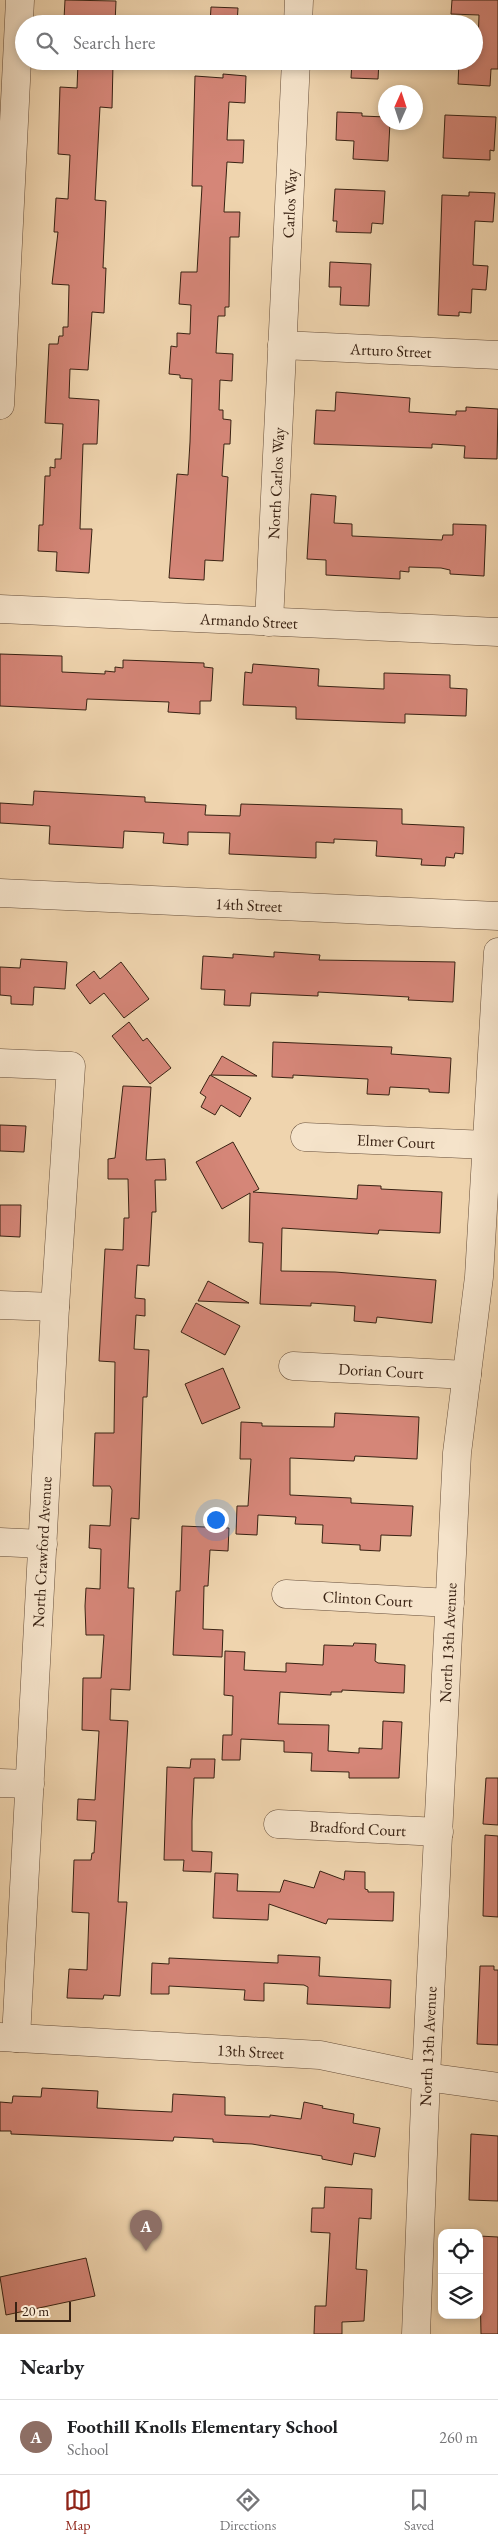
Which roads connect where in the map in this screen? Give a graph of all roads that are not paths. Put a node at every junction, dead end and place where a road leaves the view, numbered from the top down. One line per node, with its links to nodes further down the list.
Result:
1 (20, 0): 3 (street)
2 (299, 0): 4 (street)
3 (19, 15)
4 (298, 15)
5 (16, 70): 7 (street)
6 (296, 70): 8 (street, Carlos Way)
7 (2, 330): 10 (street)
8 (282, 345): 9 (street, Arturo Street); 12 (street, North Carlos Way)
9 (498, 355)
10 (0, 405)
11 (0, 609): 12 (street, Armando Street)
12 (269, 622): 13 (street, Armando Street)
13 (498, 632)
14 (0, 893): 15 (street, 14th Street)
15 (498, 916)
16 (498, 952): 19 (street, North 13th Avenue)
17 (0, 1063): 21 (street, North Crawford Avenue)
18 (305, 1137): 19 (street, Elmer Court)
19 (487, 1145): 23 (street, North 13th Avenue)
20 (0, 1305): 21 (street)
21 (55, 1308): 25 (street, North Crawford Avenue)
22 (293, 1366): 23 (street, Dorian Court)
23 (467, 1375): 27 (street, North 13th Avenue)
24 (0, 1542): 25 (street)
25 (43, 1544): 29 (street, North Crawford Avenue)
26 (286, 1594): 27 (street, Clinton Court)
27 (450, 1603): 31 (street, North 13th Avenue)
28 (0, 1783): 29 (street)
29 (30, 1784): 32 (street, North Crawford Avenue)
30 (278, 1824): 31 (street, Bradford Court)
31 (439, 1832): 33 (street, North 13th Avenue)
32 (8, 2037): 33 (street, 13th Street)
33 (426, 2077): 34 (street, 13th Street); 35 (street, North 13th Avenue)
34 (498, 2086)
35 (416, 2334)

